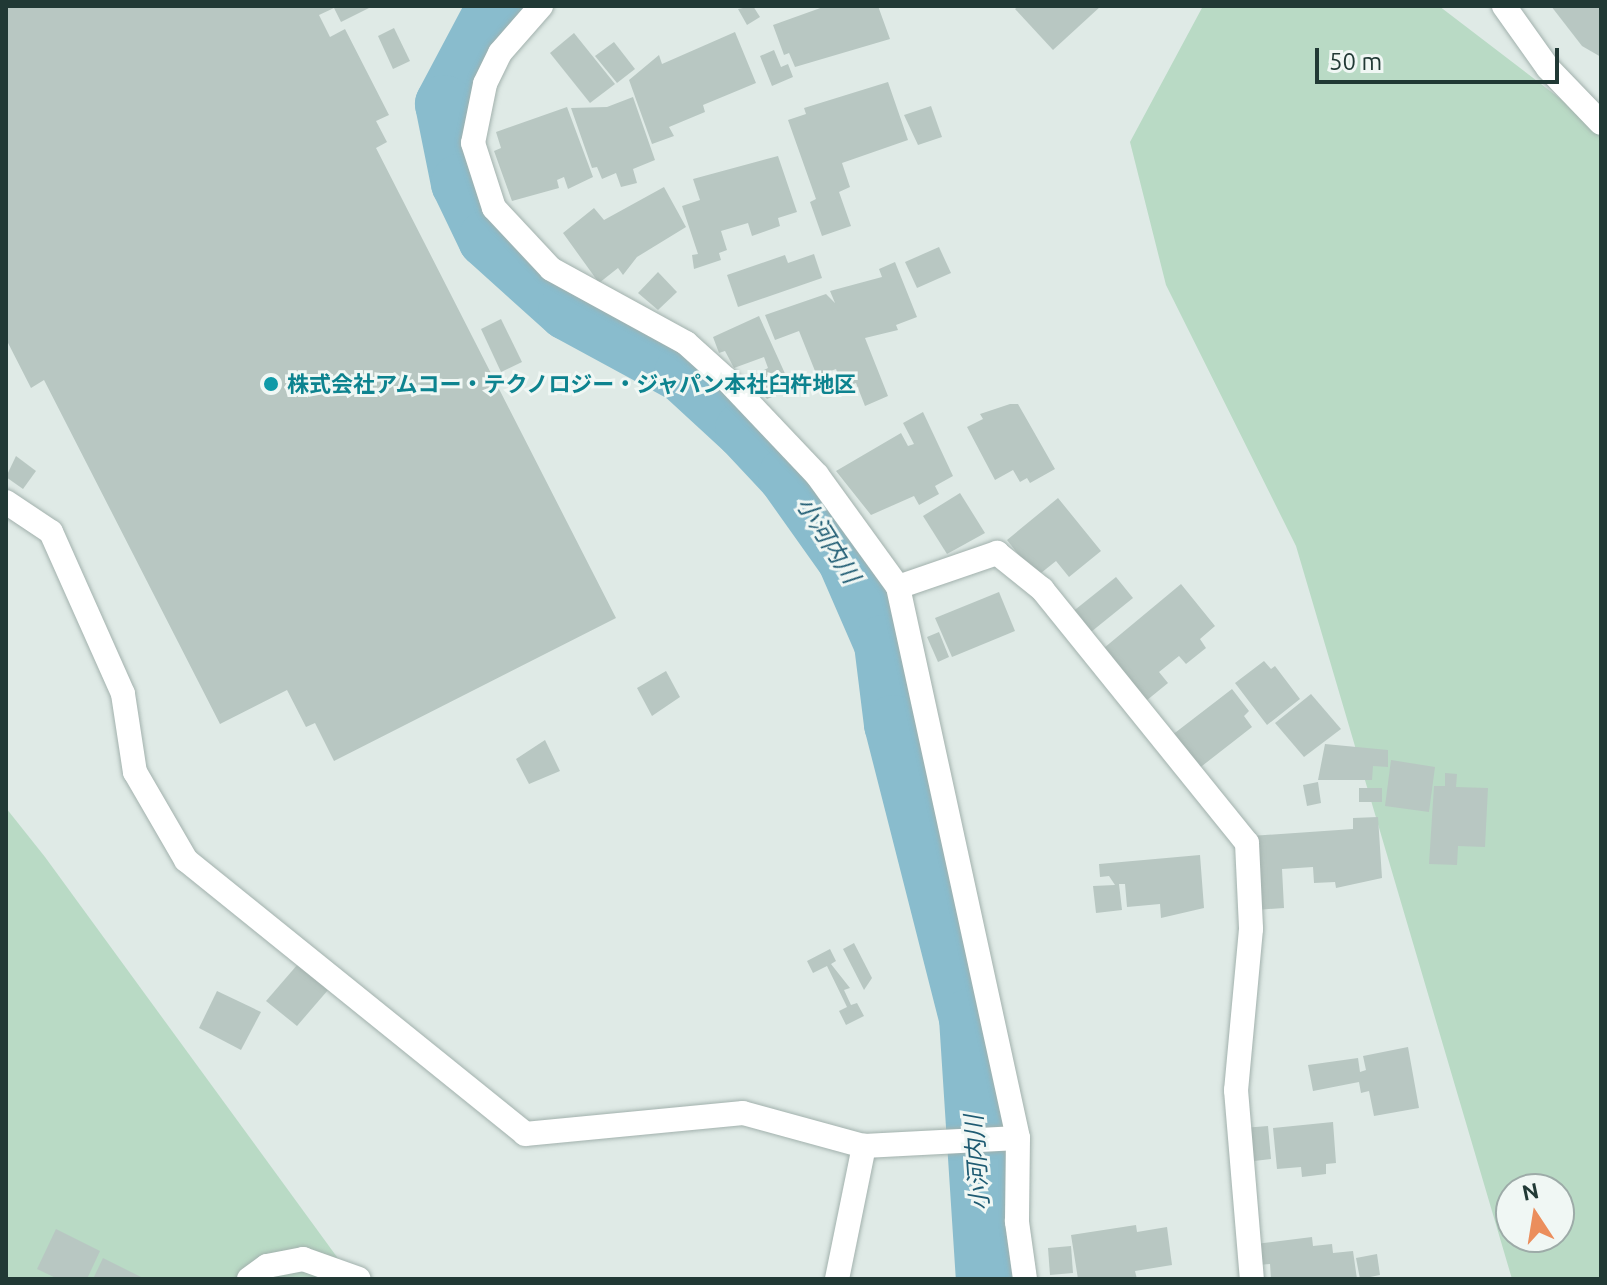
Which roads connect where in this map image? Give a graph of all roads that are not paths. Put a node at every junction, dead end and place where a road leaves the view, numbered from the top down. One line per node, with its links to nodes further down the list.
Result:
1 (541, 6): 3 (street)
2 (1504, 6): 4 (street)
3 (517, 13): 6 (street)
4 (1601, 123)
5 (6, 502): 8 (street)
6 (898, 587): 7 (street); 13 (street)
7 (1008, 1140): 8 (street); 12 (street)
8 (864, 1146): 11 (street)
9 (249, 1279): 10 (street)
10 (359, 1279)
11 (837, 1279)
12 (1025, 1279)
13 (1252, 1279)

